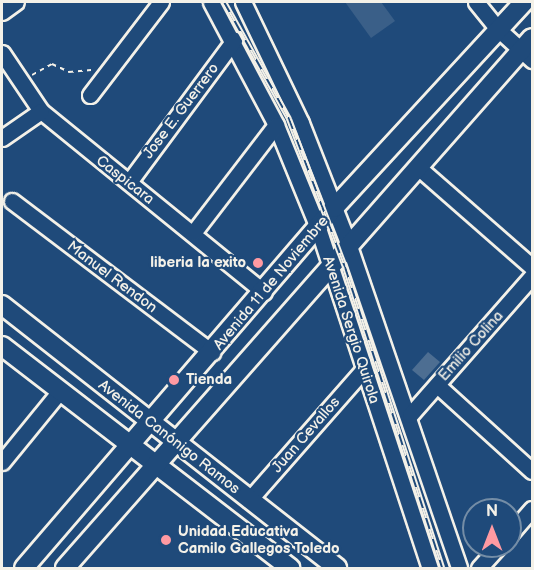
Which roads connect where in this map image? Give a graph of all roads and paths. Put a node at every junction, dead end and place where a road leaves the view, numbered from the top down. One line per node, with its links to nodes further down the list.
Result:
1 (16, 2): 7 (street)
2 (161, 2): 12 (street)
3 (211, 2): 9 (street, Avenida Sergio Quirola)
4 (243, 2): 21 (street, Avenida Sergio Quirola)
5 (477, 2): 8 (street)
6 (524, 2): 8 (main road, Avenida 11 de Noviembre)
7 (2, 12)
8 (499, 30): 10 (street); 21 (main road, Avenida 11 de Noviembre)
9 (234, 40): 16 (street, Avenida Sergio Quirola); 19 (street, Jose E. Guerrero)
10 (529, 50): 18 (main road, Avenida 11 de Noviembre)
11 (2, 53): 13 (street, Caspicara)
12 (108, 71): 13 (path); 14 (street)
13 (21, 82): 15 (street, Caspicara)
14 (90, 95)
15 (41, 111): 17 (street); 19 (street, Caspicara)
16 (276, 125): 22 (street, Avenida Sergio Quirola); 23 (street)
17 (2, 138)
18 (419, 168): 24 (main road, Avenida 11 de Noviembre); 26 (street)
19 (129, 182): 23 (street, Caspicara)
20 (12, 201): 31 (street, Manuel Rendon)
21 (334, 208): 22 (main road, Avenida 11 de Noviembre); 24 (street, Avenida Sergio Quirola)
22 (318, 228): 25 (street, Avenida Sergio Quirola); 28 (main road, Avenida 11 de Noviembre)
23 (193, 233): 28 (street, Caspicara)
24 (348, 243): 25 (main road, Avenida 11 de Noviembre); 35 (street, Avenida Sergio Quirola)
25 (330, 265): 32 (street, Avenida Sergio Quirola); 37 (main road, Avenida 11 de Noviembre)
26 (532, 267)
27 (532, 276): 33 (street, Emilio Colina)
28 (264, 292): 31 (main road, Avenida 11 de Noviembre)
29 (2, 305): 36 (main road, Avenida Canónigo Ramos)
30 (2, 346): 34 (main road, Avenida Canónigo Ramos)
31 (212, 352): 36 (main road, Avenida 11 de Noviembre)
32 (364, 369): 42 (street, Juan Cevallos); 49 (street, Avenida Sergio Quirola)
33 (437, 384): 35 (street, Emilio Colina); 41 (street)
34 (60, 391): 38 (main road, Avenida Canónigo Ramos); 39 (street)
35 (410, 415): 50 (street, Avenida Sergio Quirola)
36 (151, 423): 37 (main road, Avenida Canónigo Ramos); 38 (main road, Avenida 11 de Noviembre)
37 (175, 441): 40 (main road, Avenida 11 de Noviembre); 42 (main road, Avenida Canónigo Ramos)
38 (131, 446): 40 (main road, Avenida Canónigo Ramos); 45 (main road, Avenida 11 de Noviembre)
39 (2, 462)
40 (156, 465): 46 (main road, Avenida 11 de Noviembre); 47 (main road, Avenida Canónigo Ramos)
41 (532, 471)
42 (249, 500): 48 (main road, Avenida Canónigo Ramos)
43 (532, 509): 44 (street)
44 (522, 520)
45 (24, 568)
46 (65, 568)
47 (290, 568)
48 (337, 568)
49 (429, 568)
50 (459, 568)

